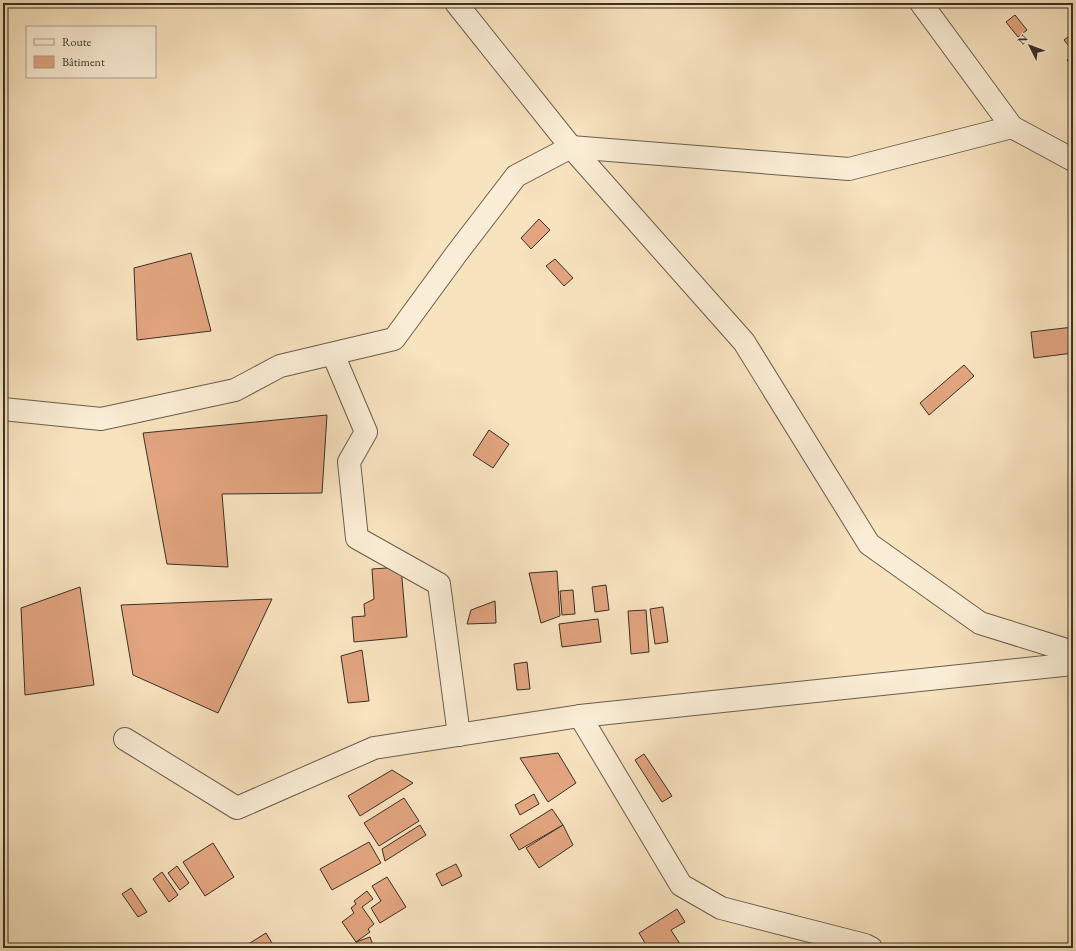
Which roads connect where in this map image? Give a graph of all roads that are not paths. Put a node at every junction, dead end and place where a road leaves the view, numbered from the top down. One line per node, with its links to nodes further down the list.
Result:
1 (456, 3): 4 (street)
2 (921, 3): 3 (street)
3 (1012, 127): 4 (street); 5 (street)
4 (571, 147): 6 (street); 8 (street)
5 (1073, 160)
6 (333, 354): 7 (street); 11 (street)
7 (3, 408)
8 (1073, 652)
9 (1073, 664): 10 (street)
10 (580, 716): 11 (street); 13 (street)
11 (459, 735): 12 (street)
12 (125, 739)
13 (871, 948)

